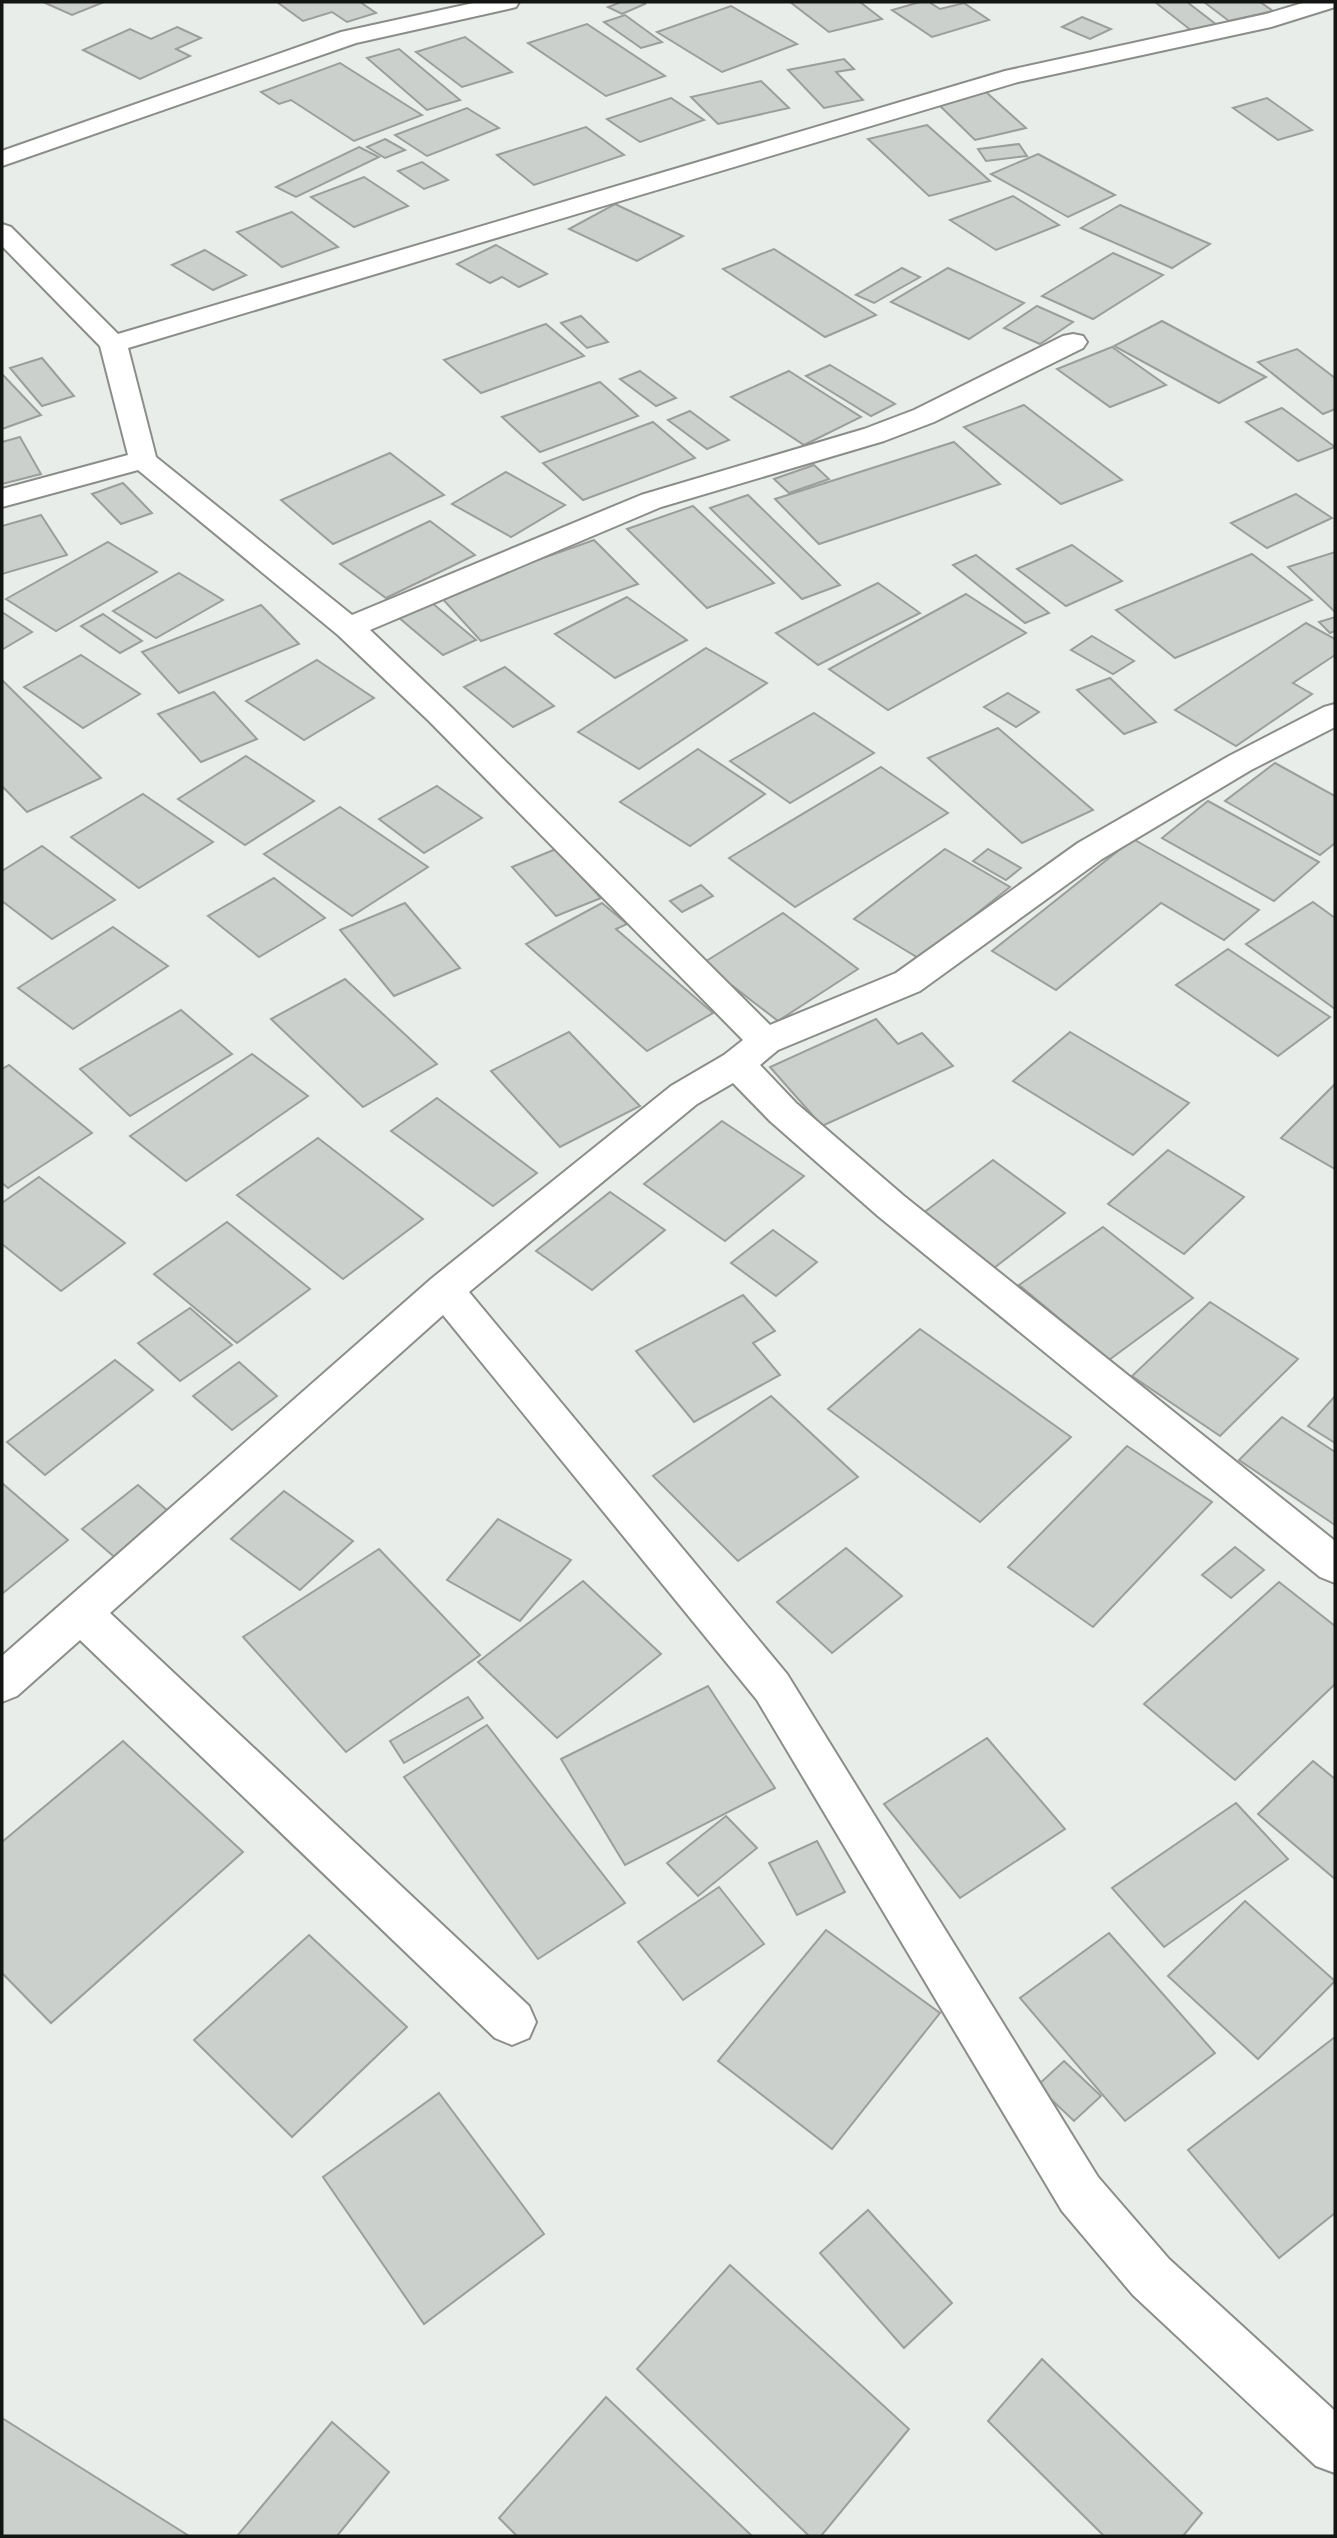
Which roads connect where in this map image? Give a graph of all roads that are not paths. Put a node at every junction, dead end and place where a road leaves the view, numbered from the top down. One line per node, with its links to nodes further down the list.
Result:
1 (508, 2): 3 (street)
2 (1329, 2): 6 (street)
3 (2, 159)
4 (2, 232): 6 (street)
5 (1073, 342): 9 (street)
6 (113, 344): 7 (street)
7 (143, 460): 8 (street); 9 (street)
8 (2, 498)
9 (349, 628): 11 (street)
10 (1335, 714): 11 (street)
11 (751, 1053): 12 (street); 13 (street)
12 (445, 1290): 14 (street); 17 (street)
13 (1335, 1565)
14 (81, 1613): 15 (street); 16 (street)
15 (2, 1683)
16 (512, 2022)
17 (1335, 2447)

